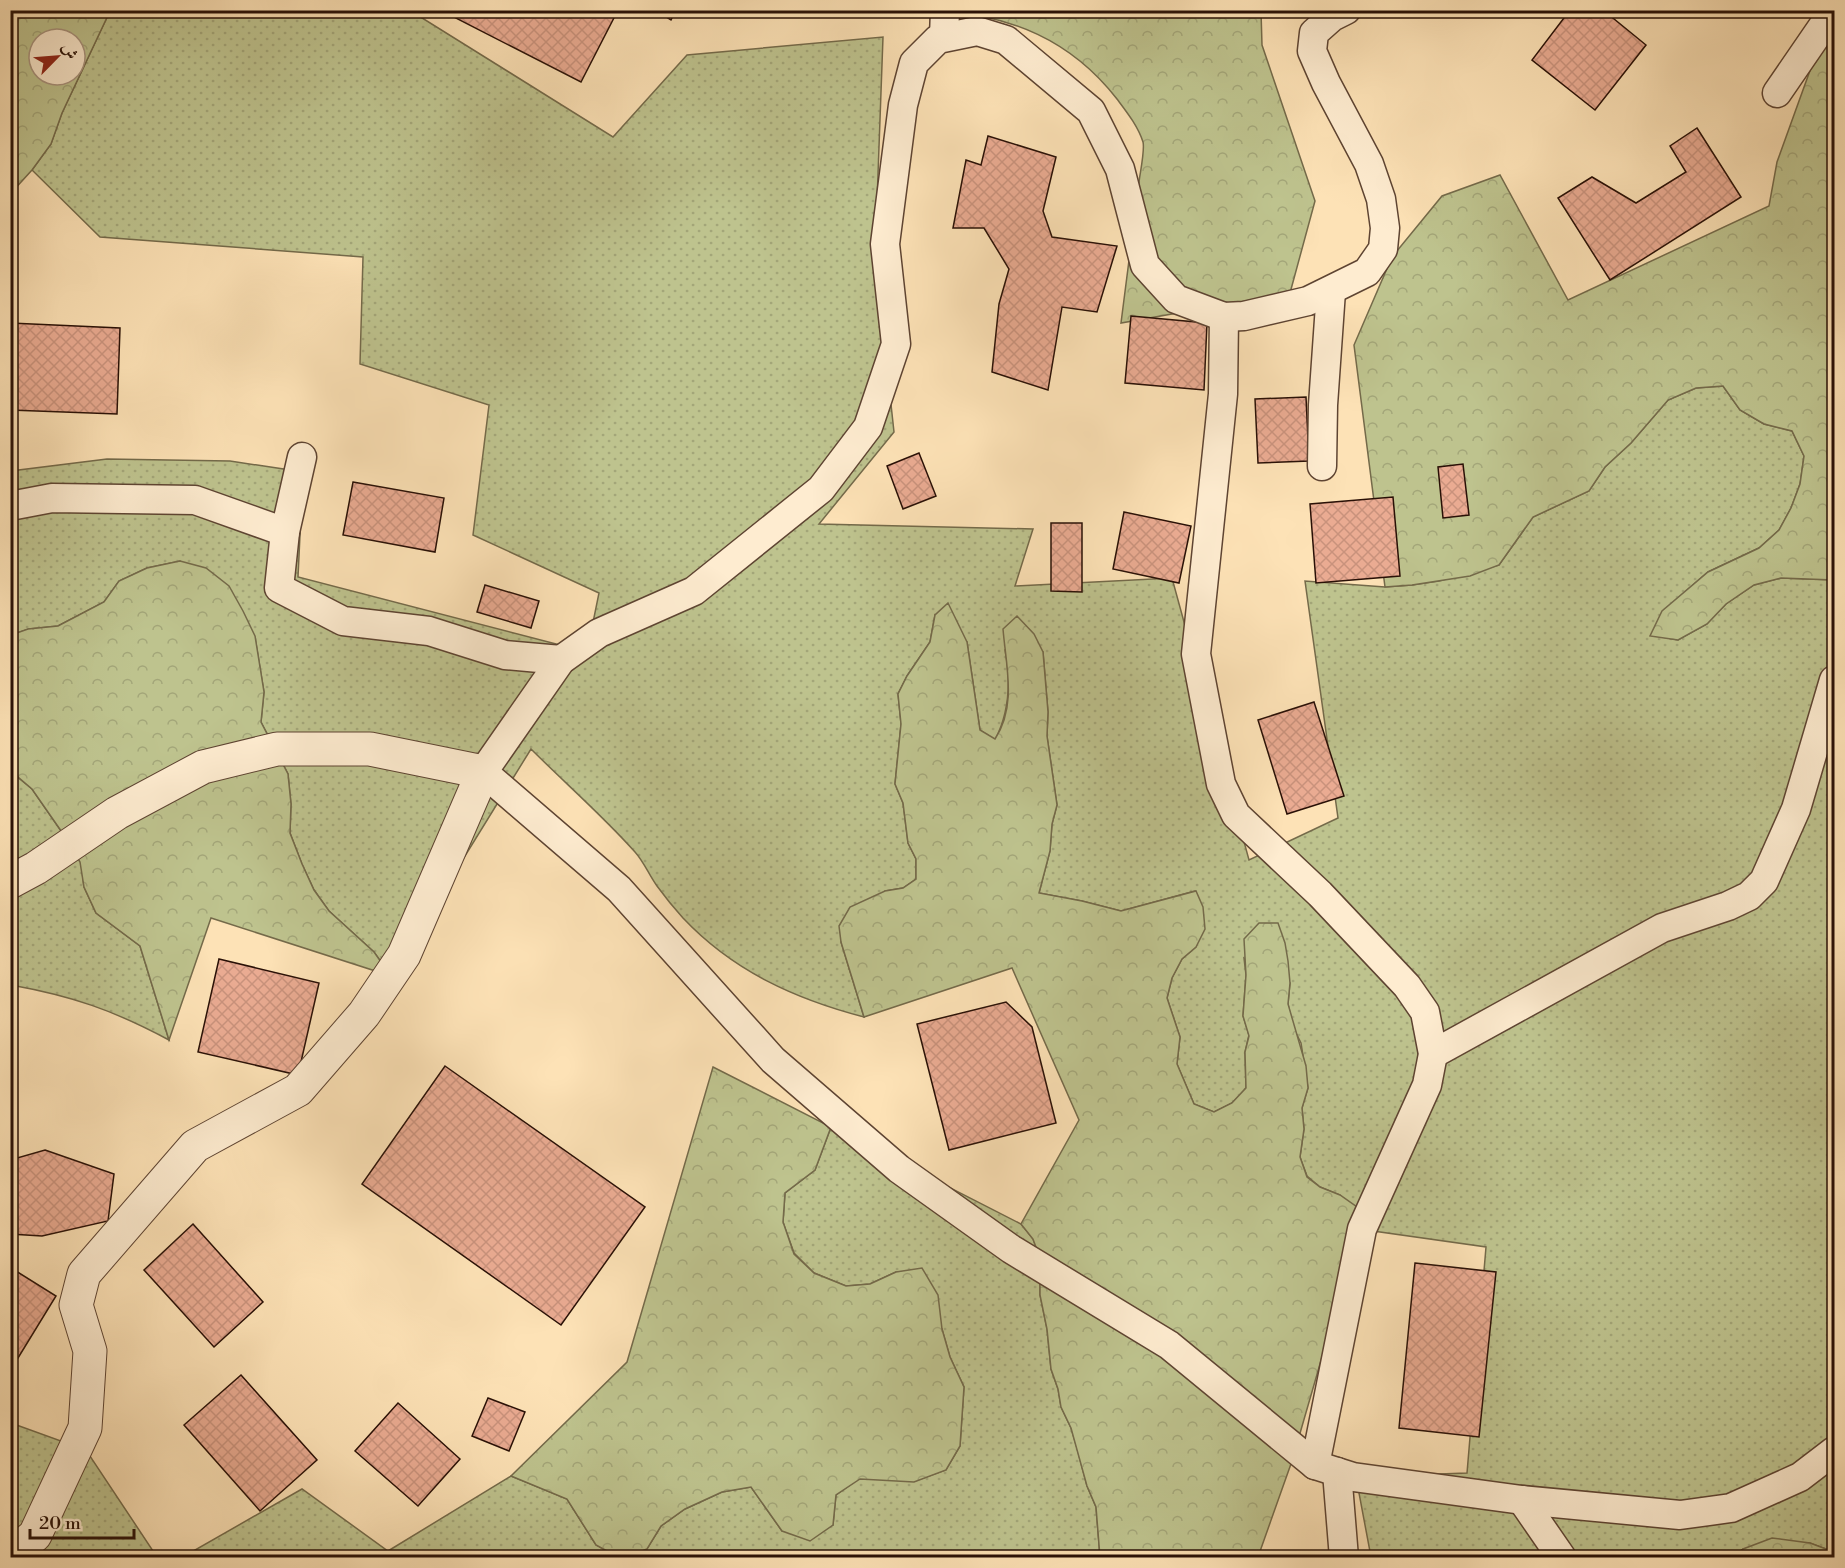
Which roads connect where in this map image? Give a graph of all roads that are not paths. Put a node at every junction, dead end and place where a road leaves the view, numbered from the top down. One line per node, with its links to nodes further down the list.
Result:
1 (1346, 10): 5 (street)
2 (1834, 10): 4 (street)
3 (945, 24): 6 (street); 11 (street)
4 (1777, 93)
5 (1331, 291): 6 (street); 8 (street)
6 (1224, 317): 15 (street)
7 (302, 457): 10 (street)
8 (1322, 466)
9 (10, 506): 10 (street)
10 (285, 532): 11 (street)
11 (561, 660): 13 (street)
12 (1834, 680): 15 (street)
13 (483, 772): 14 (street); 17 (street); 19 (street)
14 (10, 882)
15 (1433, 1054): 17 (street)
16 (1834, 1451): 18 (street)
17 (1326, 1469): 18 (street); 20 (street)
18 (1522, 1500): 21 (street)
19 (10, 1556)
20 (1344, 1557)
21 (1562, 1557)

